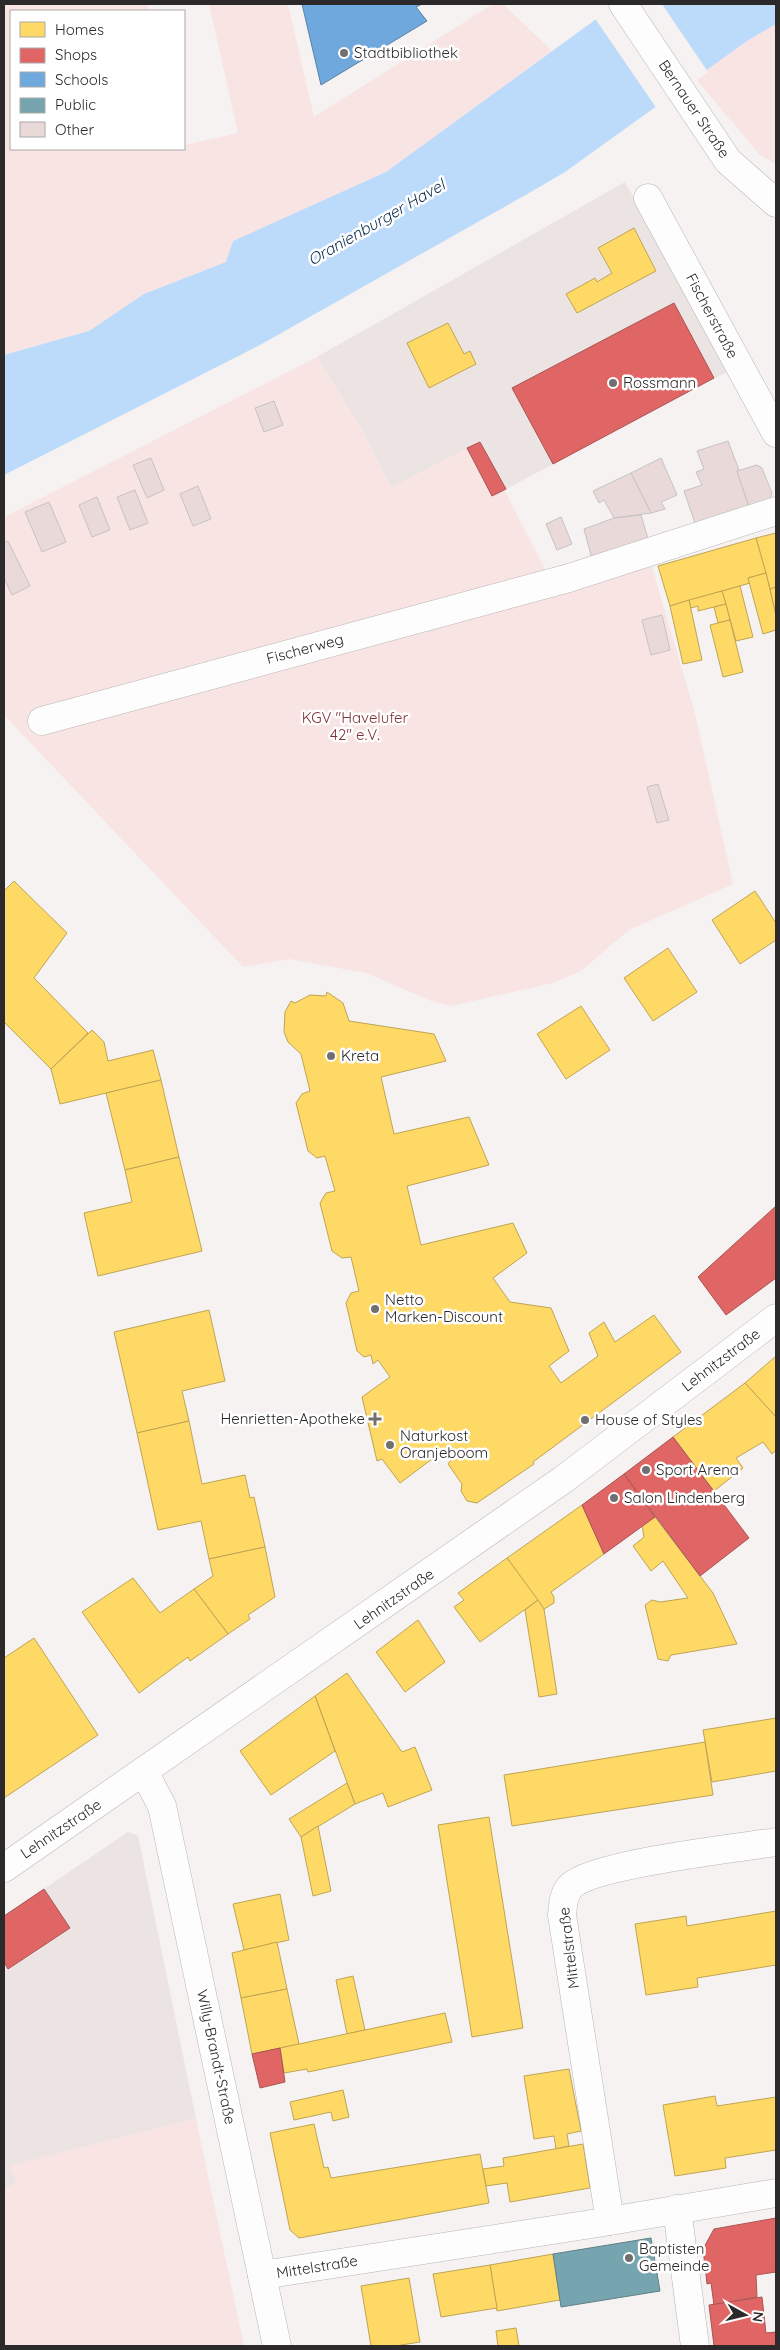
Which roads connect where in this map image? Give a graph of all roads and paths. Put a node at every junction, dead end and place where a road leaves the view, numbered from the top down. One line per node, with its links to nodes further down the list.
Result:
1 (623, 4): 3 (street, Bernauer Straße)
2 (648, 198): 4 (street, Fischerstraße)
3 (776, 204)
4 (776, 433)
5 (776, 511): 6 (street, Fischerweg)
6 (42, 720)
7 (776, 1318): 8 (street, Lehnitzstraße)
8 (144, 1772): 10 (street, Lehnitzstraße); 14 (street, Willy-Brandt-Straße)
9 (776, 1842): 13 (street, Mittelstraße)
10 (4, 1868)
11 (776, 2193): 12 (street, Mittelstraße)
12 (677, 2209): 13 (street, Mittelstraße); 16 (street)
13 (610, 2221): 14 (street, Mittelstraße)
14 (262, 2275): 15 (street, Willy-Brandt-Straße)
15 (277, 2346)
16 (695, 2346)

